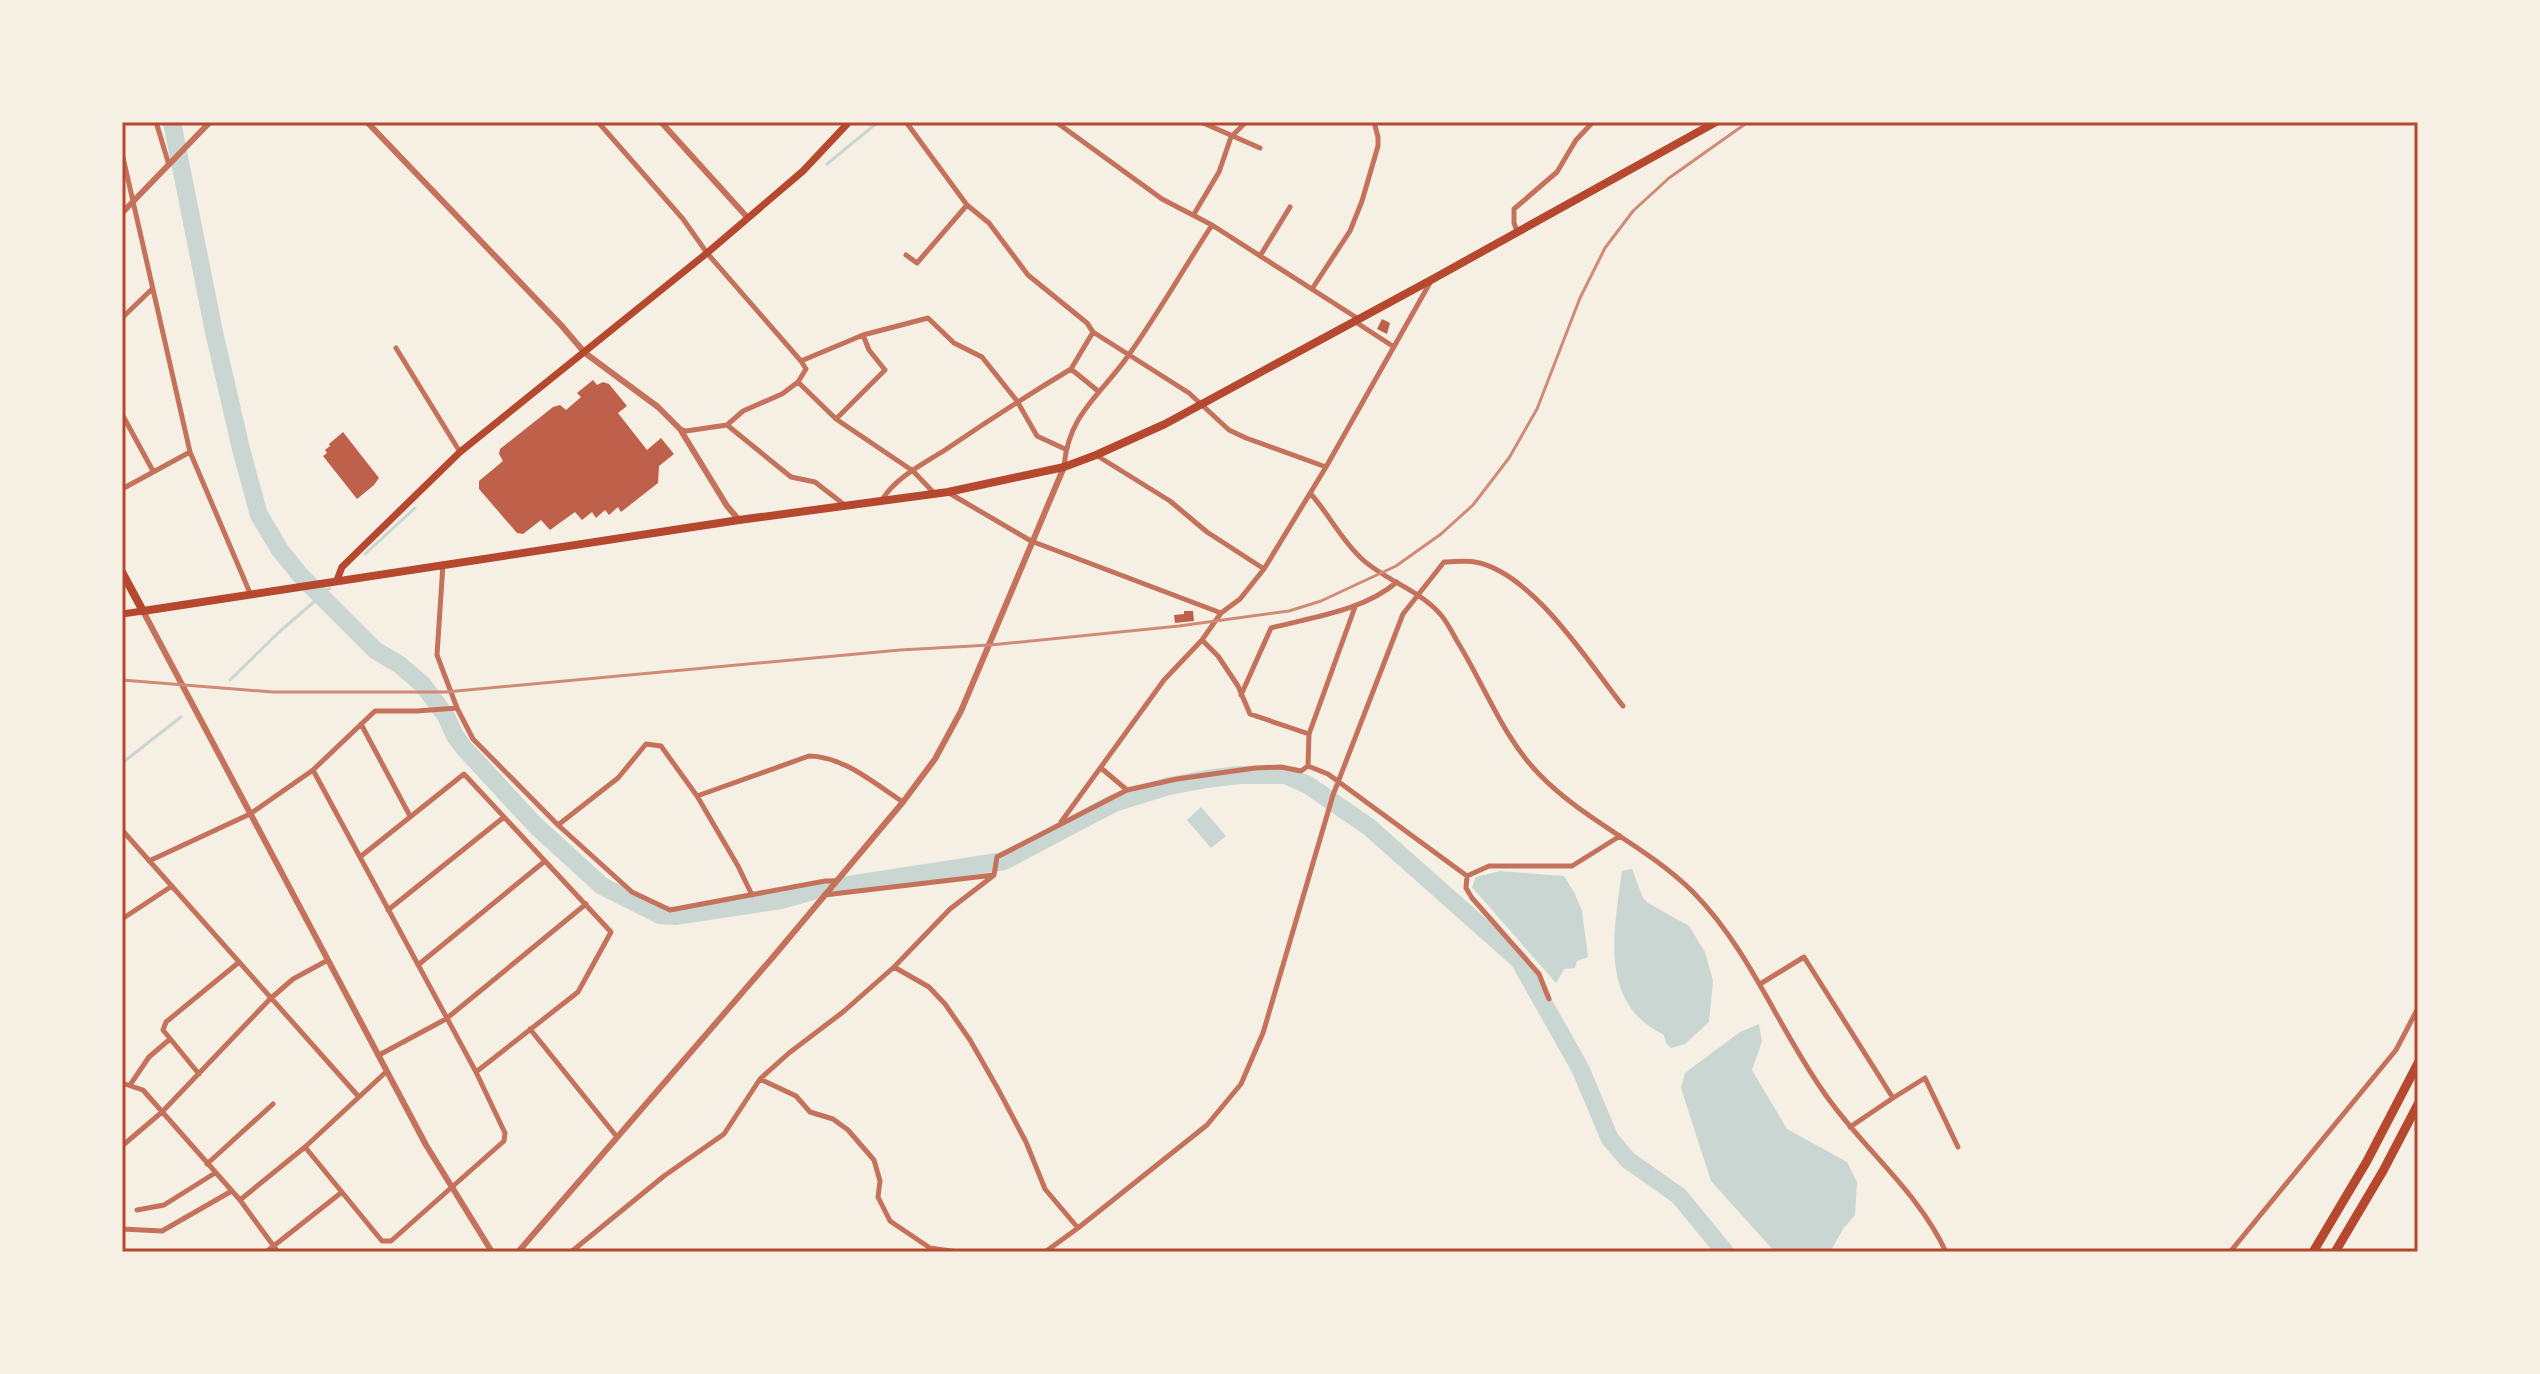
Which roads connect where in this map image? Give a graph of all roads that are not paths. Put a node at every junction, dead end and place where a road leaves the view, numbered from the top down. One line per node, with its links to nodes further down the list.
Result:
1 (156, 122): 17 (street)
2 (210, 122): 17 (street)
3 (367, 122): 38 (street)
4 (598, 122): 26 (street)
5 (661, 122): 23 (street)
6 (849, 122): 23 (main road)
7 (906, 122): 19 (street)
8 (1056, 122): 22 (street)
9 (1201, 122): 14 (street)
10 (1246, 122): 14 (street)
11 (1374, 122): 31 (street)
12 (1593, 122): 25 (street)
13 (1716, 122): 25 (main road)
14 (1231, 137): 15 (street); 22 (street)
15 (1260, 148)
16 (122, 153): 18 (street)
17 (169, 166): 18 (street)
18 (134, 201): 21 (street); 30 (street)
19 (967, 205): 27 (street); 34 (street)
20 (1290, 207): 28 (street)
21 (122, 213)
22 (1194, 214): 24 (street)
23 (747, 217): 26 (main road)
24 (1212, 225): 28 (street); 39 (street)
25 (1517, 231): 29 (main road)
26 (707, 253): 38 (main road); 40 (street)
27 (906, 255)
28 (1260, 256): 31 (street)
29 (1431, 280): 33 (main road); 36 (street)
30 (152, 289): 32 (street); 51 (street)
31 (1312, 289): 33 (street)
32 (122, 318)
33 (1355, 320): 36 (street); 45 (main road)
34 (1093, 332): 39 (street); 41 (street)
35 (863, 335): 40 (street); 44 (street); 47 (street)
36 (1394, 347): 55 (street)
37 (396, 348): 52 (street)
38 (585, 353): 49 (street); 52 (main road)
39 (1129, 355): 43 (street); 45 (street)
40 (801, 361): 42 (street)
41 (1071, 369): 43 (street); 44 (street)
42 (798, 382): 47 (street); 48 (street)
43 (1098, 391): 50 (street)
44 (1017, 401): 50 (street); 57 (street)
45 (1201, 404): 53 (main road); 55 (street)
46 (122, 414): 56 (street)
47 (836, 419): 57 (street)
48 (727, 425): 49 (street); 63 (street)
49 (680, 429): 64 (street)
50 (1065, 449): 54 (street)
51 (190, 452): 56 (street); 71 (street)
52 (460, 452): 69 (main road)
53 (1096, 455): 54 (main road); 67 (street)
54 (1064, 467): 59 (main road); 65 (street)
55 (1326, 467): 60 (street)
56 (153, 471): 58 (street)
57 (913, 471): 61 (street); 62 (street)
58 (122, 489)
59 (948, 492): 61 (main road); 65 (street)
60 (1310, 493): 67 (street); 70 (street)
61 (935, 494): 62 (main road)
62 (882, 501): 63 (main road)
63 (846, 506): 64 (main road)
64 (739, 520): 66 (main road)
65 (1031, 541): 75 (street); 89 (street)
66 (443, 564): 69 (main road); 80 (street)
67 (1264, 569): 75 (street)
68 (122, 572): 74 (main road)
69 (334, 581): 71 (main road)
70 (1397, 582): 72 (street); 73 (street)
71 (250, 593): 74 (main road)
72 (1417, 594): 79 (street); 86 (street); 96 (street)
73 (1355, 606): 78 (street); 82 (street)
74 (143, 611): 76 (main road); 90 (street)
75 (1221, 613): 77 (street)
76 (122, 614)
77 (1202, 640): 78 (street); 84 (street)
78 (1241, 695): 82 (street)
79 (1623, 706)
80 (457, 708): 81 (street); 94 (street)
81 (361, 724): 85 (street); 91 (street)
82 (1309, 734): 83 (street)
83 (1308, 766): 86 (street); 87 (street)
84 (1101, 768): 87 (street); 93 (street)
85 (313, 770): 90 (street); 97 (street)
86 (1337, 783): 101 (street); 145 (street)
87 (1127, 790): 93 (street)
88 (697, 796): 89 (street); 94 (street); 104 (street)
89 (903, 802): 102 (street)
90 (250, 814): 98 (street); 109 (street)
91 (410, 816): 92 (street); 97 (street)
92 (504, 817): 99 (street); 107 (street)
93 (1061, 823): 100 (street)
94 (558, 825): 104 (street)
95 (122, 830): 98 (street)
96 (1620, 836): 101 (street); 113 (street)
97 (360, 857): 107 (street)
98 (149, 861): 103 (street)
99 (545, 861): 106 (street); 111 (street)
100 (994, 875): 105 (street); 112 (street)
101 (1467, 876): 115 (street)
102 (836, 881): 104 (street); 105 (street)
103 (172, 886): 108 (street); 110 (street)
104 (752, 895)
105 (823, 895): 134 (street)
106 (586, 904): 117 (street); 118 (street)
107 (388, 910): 111 (street)
108 (122, 919)
109 (328, 960): 114 (street); 120 (street)
110 (238, 963): 114 (street); 119 (street)
111 (418, 965): 117 (street)
112 (894, 967): 125 (street); 145 (street)
113 (1760, 984): 129 (street); 133 (street)
114 (270, 999): 124 (street); 128 (street)
115 (1549, 999)
116 (2418, 1008): 157 (street)
117 (446, 1019): 120 (street); 123 (street)
118 (530, 1029): 123 (street); 134 (street)
119 (170, 1039): 124 (street); 127 (street)
120 (379, 1055): 122 (street)
121 (2418, 1063): 158 (highway)
122 (387, 1071): 128 (street); 140 (street)
123 (476, 1072): 140 (street)
124 (199, 1074): 132 (street)
125 (760, 1079): 153 (street); 154 (street)
126 (122, 1083): 127 (street)
127 (130, 1085): 132 (street)
128 (359, 1097): 136 (street)
129 (1893, 1098): 133 (street); 137 (street)
130 (273, 1104): 138 (street)
131 (2418, 1104): 159 (highway)
132 (162, 1112): 135 (street); 138 (street)
133 (1850, 1127): 156 (street)
134 (617, 1137): 152 (street)
135 (122, 1146)
136 (305, 1147): 142 (street); 143 (street)
137 (1958, 1147)
138 (207, 1164): 139 (street)
139 (215, 1173): 141 (street); 144 (street)
140 (452, 1189): 142 (street); 151 (street)
141 (230, 1192): 143 (street); 146 (street)
142 (342, 1192): 147 (street)
143 (240, 1200): 147 (street)
144 (137, 1210)
145 (1078, 1228): 148 (street)
146 (122, 1229)
147 (273, 1246): 149 (street); 150 (street)
148 (1052, 1250): 155 (street)
149 (266, 1252)
150 (278, 1252)
151 (492, 1252)
152 (518, 1252)
153 (571, 1252)
154 (958, 1252)
155 (1045, 1252)
156 (1946, 1252)
157 (2230, 1252)
158 (2313, 1252)
159 (2335, 1252)

